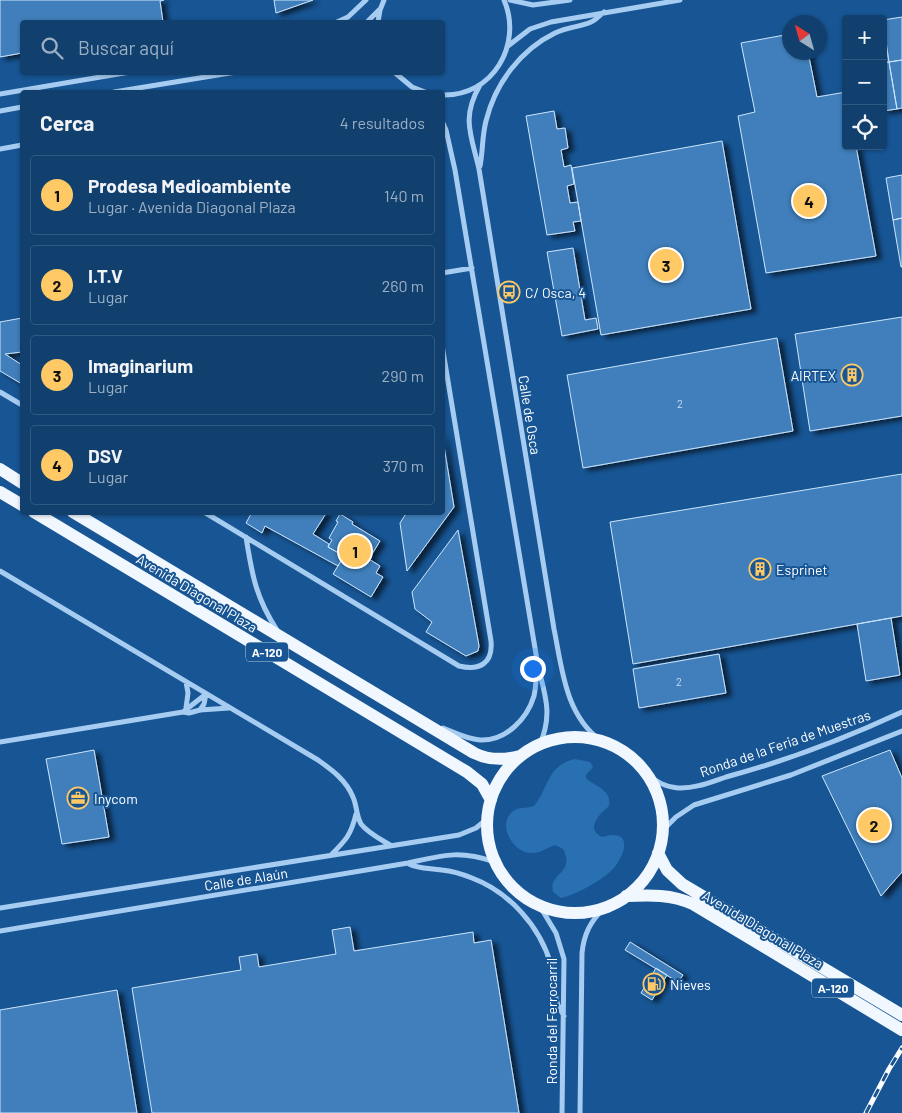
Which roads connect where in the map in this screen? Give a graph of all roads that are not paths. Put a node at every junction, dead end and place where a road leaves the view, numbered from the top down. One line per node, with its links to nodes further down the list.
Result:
1 (366, 0): 9 (street)
2 (384, 0): 7 (street)
3 (504, 0): 12 (street)
4 (510, 0): 5 (street)
5 (570, 0)
6 (680, 0): 8 (street)
7 (380, 10): 10 (street); 11 (street)
8 (604, 12): 12 (street); 28 (street)
9 (341, 20)
10 (369, 20)
11 (378, 20)
12 (508, 46): 16 (street)
13 (112, 75): 17 (street)
14 (218, 75): 18 (street)
15 (398, 75): 19 (street)
16 (480, 85): 22 (street); 28 (street, Calle de Osca)
17 (24, 90)
18 (126, 90)
19 (419, 90)
20 (20, 91): 21 (street)
21 (0, 94)
22 (445, 95)
23 (20, 108): 24 (street)
24 (0, 111)
25 (445, 130): 29 (street)
26 (20, 145): 27 (street)
27 (0, 149)
28 (479, 169): 53 (street, Calle de Osca)
29 (472, 268): 30 (street); 44 (street)
30 (445, 272)
31 (445, 363): 41 (street)
32 (0, 392): 33 (street)
33 (20, 404)
34 (0, 469): 35 (main road)
35 (20, 482)
36 (0, 492): 37 (main road)
37 (20, 504)
38 (39, 515): 58 (main road, Avenida Diagonal Plaza / A-120)
39 (77, 515): 43 (main road, Avenida Diagonal Plaza / A-120)
40 (209, 515): 41 (street)
41 (246, 537): 43 (street, Avenida Diagonal Plaza)
42 (0, 571): 45 (street)
43 (281, 637): 50 (main road, Avenida Diagonal Plaza / A-120)
44 (538, 666): 50 (street); 55 (street)
45 (186, 682): 46 (street); 48 (street)
46 (206, 694): 47 (street); 48 (street); 49 (street)
47 (230, 708): 49 (street); 59 (street)
48 (184, 710): 49 (street); 54 (street)
49 (200, 710)
50 (408, 712): 56 (main road, Avenida Diagonal Plaza / A-120)
51 (902, 712): 57 (street, Ronda de la Feria de Muestras)
52 (902, 731): 61 (street, Ronda de la Feria de Muestras)
53 (600, 740): 55 (main road, A-120); 57 (main road, A-120)
54 (0, 742)
55 (540, 744): 56 (main road, A-120)
56 (520, 756): 58 (main road, A-120)
57 (647, 774): 61 (main road, A-120)
58 (490, 800): 60 (main road, A-120)
59 (356, 814): 62 (street); 64 (street)
60 (487, 819): 62 (street, Calle de Alaún); 65 (main road, A-120)
61 (663, 830): 63 (main road, A-120)
62 (390, 846): 64 (street, Calle de Alaún)
63 (658, 853): 67 (main road, A-120); 72 (main road, Avenida Diagonal Plaza / A-120)
64 (331, 855): 69 (street, Calle de Alaún)
65 (495, 862): 66 (street, Calle de Alaún); 68 (main road, A-120)
66 (408, 864): 71 (street, Calle de Alaún); 73 (street)
67 (626, 896): 70 (main road, A-120); 74 (main road, Avenida Diagonal Plaza / A-120)
68 (539, 905): 70 (main road, A-120); 73 (street, Ronda del Ferrocarril)
69 (0, 908)
70 (604, 908): 76 (street)
71 (0, 931)
72 (902, 1015)
73 (564, 1016): 75 (street, Ronda del Ferrocarril)
74 (902, 1030)
75 (562, 1113)
76 (580, 1113)

